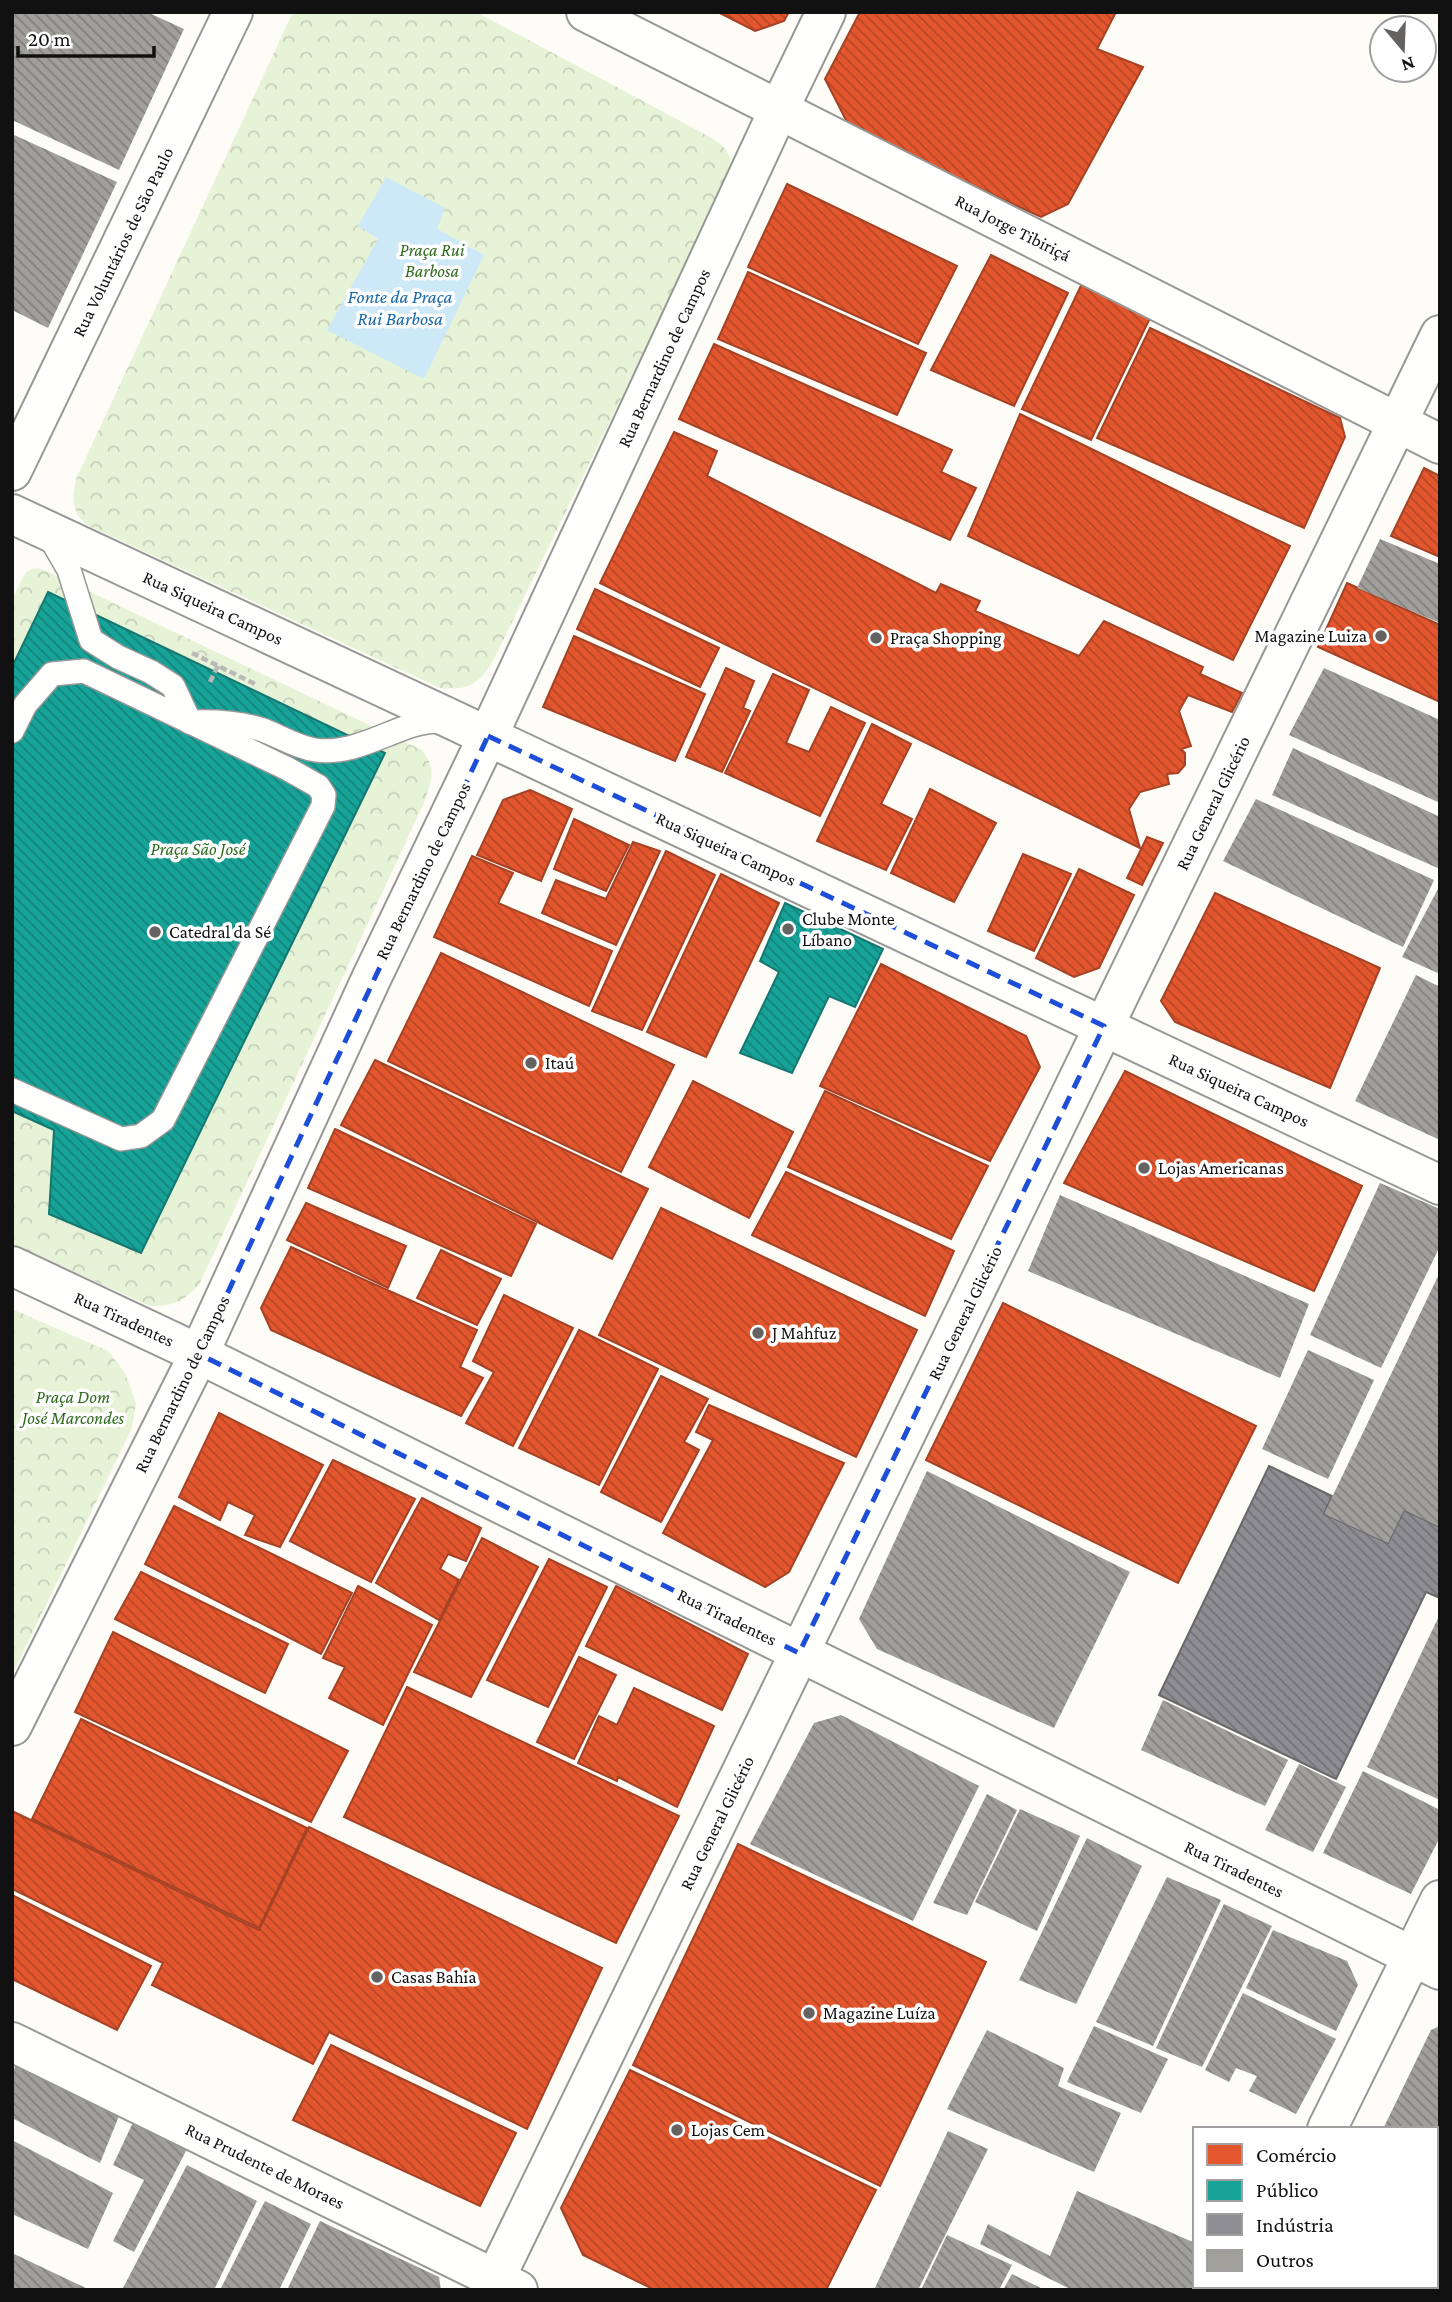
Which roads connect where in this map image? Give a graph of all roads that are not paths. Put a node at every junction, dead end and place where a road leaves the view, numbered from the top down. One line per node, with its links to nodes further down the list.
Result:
1 (233, 12): 8 (street, Rua Voluntários de São Paulo)
2 (586, 12): 4 (street, Rua Jorge Tibiriçá)
3 (826, 12): 4 (street, Rua Bernardino de Campos)
4 (779, 110): 6 (street, Rua Jorge Tibiriçá); 14 (street, Rua Bernardino de Campos)
5 (1440, 335): 6 (street, Rua General Glicério)
6 (1397, 423): 7 (street, Rua Jorge Tibiriçá); 15 (street, Rua General Glicério)
7 (1440, 444)
8 (12, 471)
9 (12, 514): 10 (street, Rua Siqueira Campos)
10 (46, 531): 11 (street, Rua Siqueira Campos); 12 (lane)
11 (452, 719): 12 (lane); 14 (street, Rua Siqueira Campos)
12 (190, 722): 13 (lane); 16 (lane)
13 (12, 731)
14 (488, 736): 15 (street, Rua Siqueira Campos); 19 (street, Rua Bernardino de Campos)
15 (1104, 1026): 17 (street, Rua Siqueira Campos); 20 (street, Rua General Glicério)
16 (12, 1090)
17 (1440, 1185)
18 (12, 1266): 19 (street, Rua Tiradentes)
19 (199, 1354): 20 (street, Rua Tiradentes); 21 (street, Rua Bernardino de Campos)
20 (799, 1653): 23 (street, Rua Tiradentes); 26 (street, Rua General Glicério)
21 (12, 1726)
22 (1440, 1900): 23 (street)
23 (1426, 1964): 25 (street)
24 (12, 2042): 26 (street, Rua Prudente de Moraes)
25 (1328, 2127)
26 (501, 2286)

